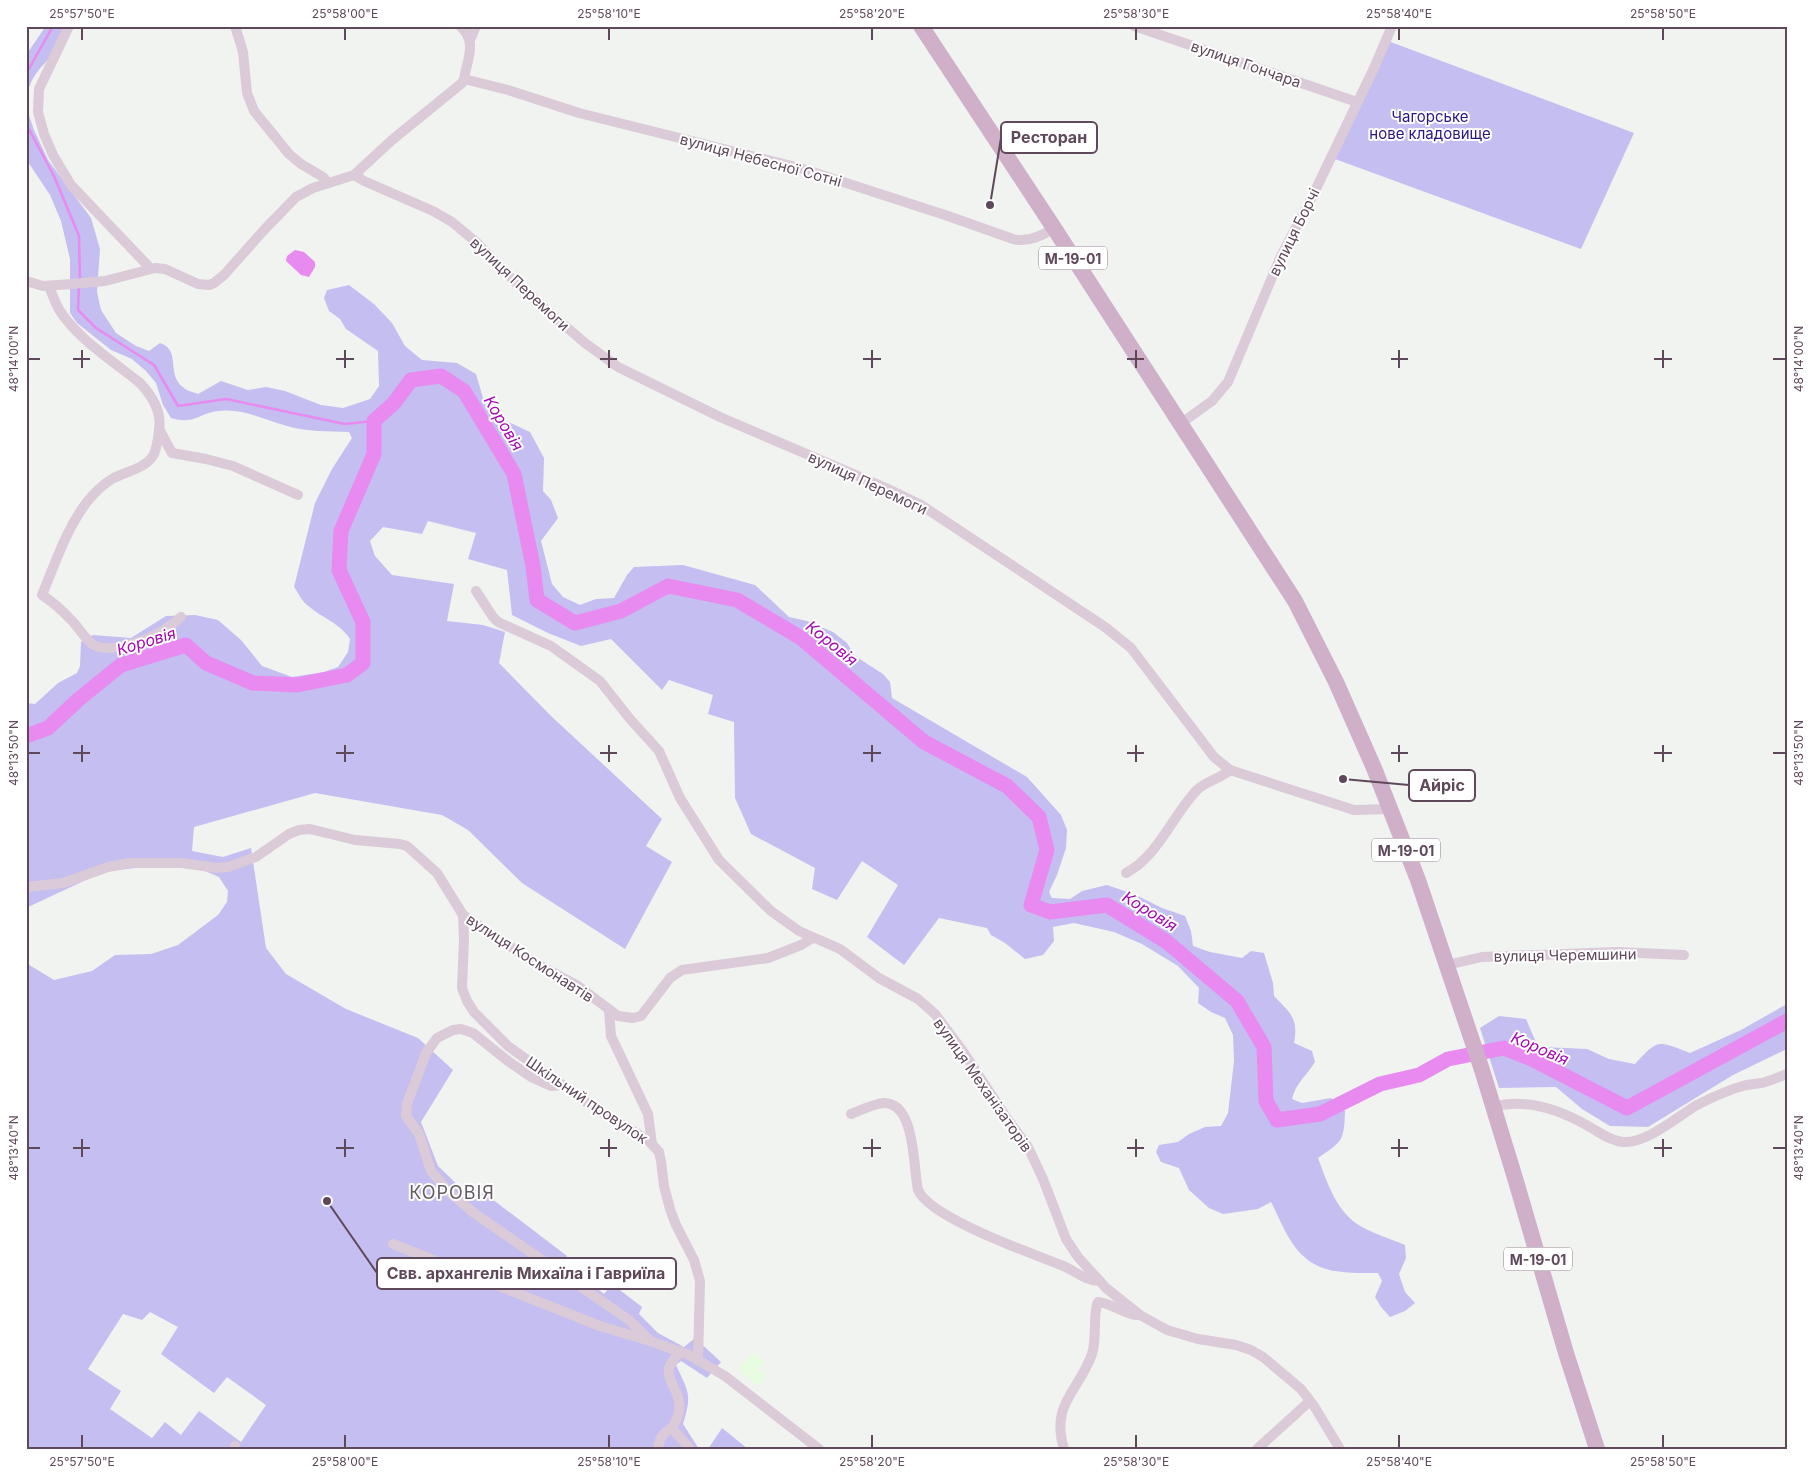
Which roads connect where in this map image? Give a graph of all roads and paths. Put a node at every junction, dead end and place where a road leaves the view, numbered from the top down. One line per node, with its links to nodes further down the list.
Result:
1 (69, 26): 14 (street)
2 (235, 26): 12 (street)
3 (460, 26): 8 (street)
4 (476, 26): 8 (street)
5 (921, 26): 13 (main road, М-19-01)
6 (1134, 26): 10 (street, вулиця Гончара)
7 (1392, 26): 10 (street, вулиця Борчі)
8 (470, 42): 9 (street)
9 (464, 79): 11 (street); 13 (street, вулиця Небесної Сотні)
10 (1357, 102): 17 (street, вулиця Борчі)
11 (354, 175): 12 (street); 22 (street, вулиця Перемоги)
12 (328, 182): 14 (street)
13 (1054, 228): 17 (main road, М-19-01)
14 (150, 268): 16 (street)
15 (26, 281): 16 (street)
16 (49, 286): 18 (street)
17 (1180, 424): 23 (main road, М-19-01)
18 (159, 429): 19 (street); 21 (street)
19 (298, 496)
20 (476, 591): 27 (street, вулиця Механізаторів)
21 (181, 617)
22 (1230, 770): 23 (street, вулиця Перемоги); 24 (street)
23 (1390, 809): 29 (main road, М-19-01)
24 (1126, 873)
25 (26, 888): 26 (street, вулиця Космонавтів)
26 (463, 915): 30 (street, вулиця Космонавтів); 32 (street, Шкільний провулок)
27 (813, 938): 30 (street, вулиця Космонавтів); 37 (street, вулиця Механізаторів)
28 (1684, 955): 29 (street, вулиця Черемшини)
29 (1447, 965): 33 (main road, М-19-01)
30 (609, 1010): 35 (street)
31 (1787, 1074): 33 (street)
32 (563, 1086): 35 (street, Шкільний провулок); 39 (street)
33 (1493, 1107): 50 (main road, М-19-01)
34 (851, 1114): 37 (street, вулиця Механізаторів)
35 (652, 1144): 41 (street, Шкільний провулок)
36 (393, 1244): 39 (street)
37 (1100, 1281): 38 (street, вулиця Механізаторів)
38 (1140, 1315): 42 (street, вулиця Механізаторів); 47 (street)
39 (650, 1341): 40 (street)
40 (680, 1352): 41 (street); 43 (street)
41 (698, 1360): 46 (street)
42 (1310, 1401): 48 (street); 49 (street, вулиця Механізаторів)
43 (672, 1428): 44 (street); 45 (street)
44 (658, 1449)
45 (690, 1449)
46 (819, 1449)
47 (1064, 1449)
48 (1257, 1449)
49 (1340, 1449)
50 (1597, 1449)

